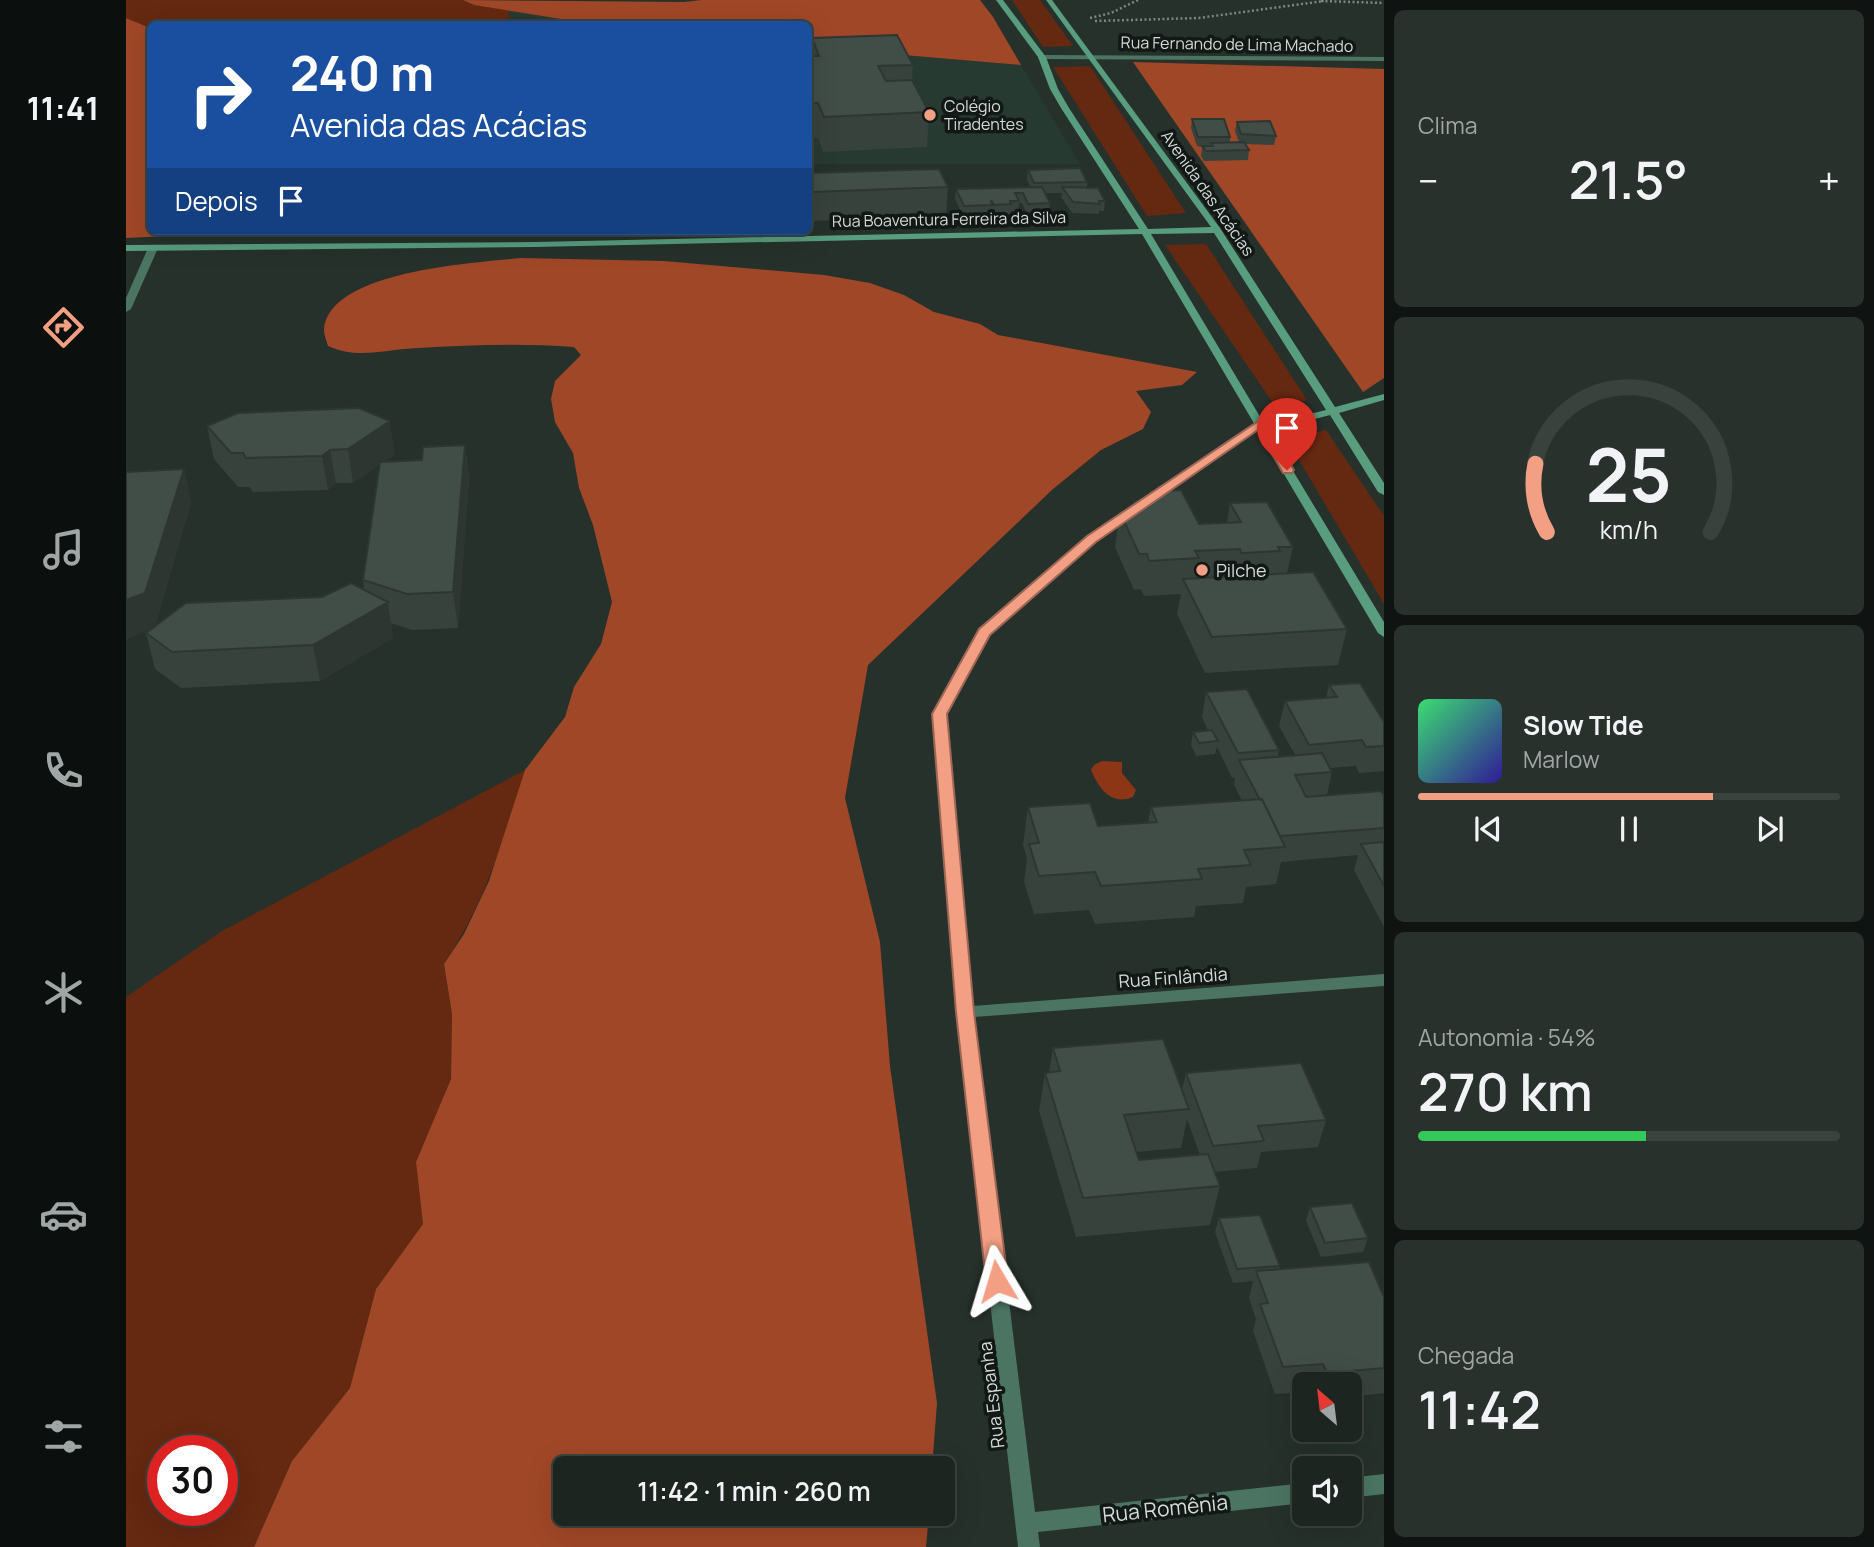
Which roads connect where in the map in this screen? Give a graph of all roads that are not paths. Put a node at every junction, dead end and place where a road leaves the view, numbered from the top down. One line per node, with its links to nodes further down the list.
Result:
1 (999, 0): 3 (street)
2 (1049, 0): 4 (street, Avenida das Acácias)
3 (1042, 57): 4 (street, Rua Fernando de Lima Machado); 6 (street)
4 (1090, 57): 5 (street, Rua Fernando de Lima Machado); 7 (street, Avenida das Acácias)
5 (1384, 59)
6 (1144, 230): 7 (street); 9 (street, Rua Boaventura Ferreira da Silva); 13 (street)
7 (1217, 230): 12 (street, Avenida das Acácias)
8 (126, 248): 9 (street, Rua Boaventura Ferreira da Silva)
9 (153, 248): 10 (street)
10 (126, 309)
11 (1384, 397): 12 (street)
12 (1331, 411): 13 (street); 14 (street, Avenida das Acácias)
13 (1260, 423): 15 (street); 17 (street, Rua Espanha)
14 (1384, 492)
15 (1384, 633)
16 (1384, 980): 17 (street, Rua Finlândia)
17 (965, 1012): 21 (street, Rua Espanha)
18 (1384, 1484): 19 (street)
19 (1362, 1487)
20 (1292, 1494): 21 (street, Rua Romênia)
21 (1026, 1523): 22 (street, Rua Espanha)
22 (1029, 1547)

